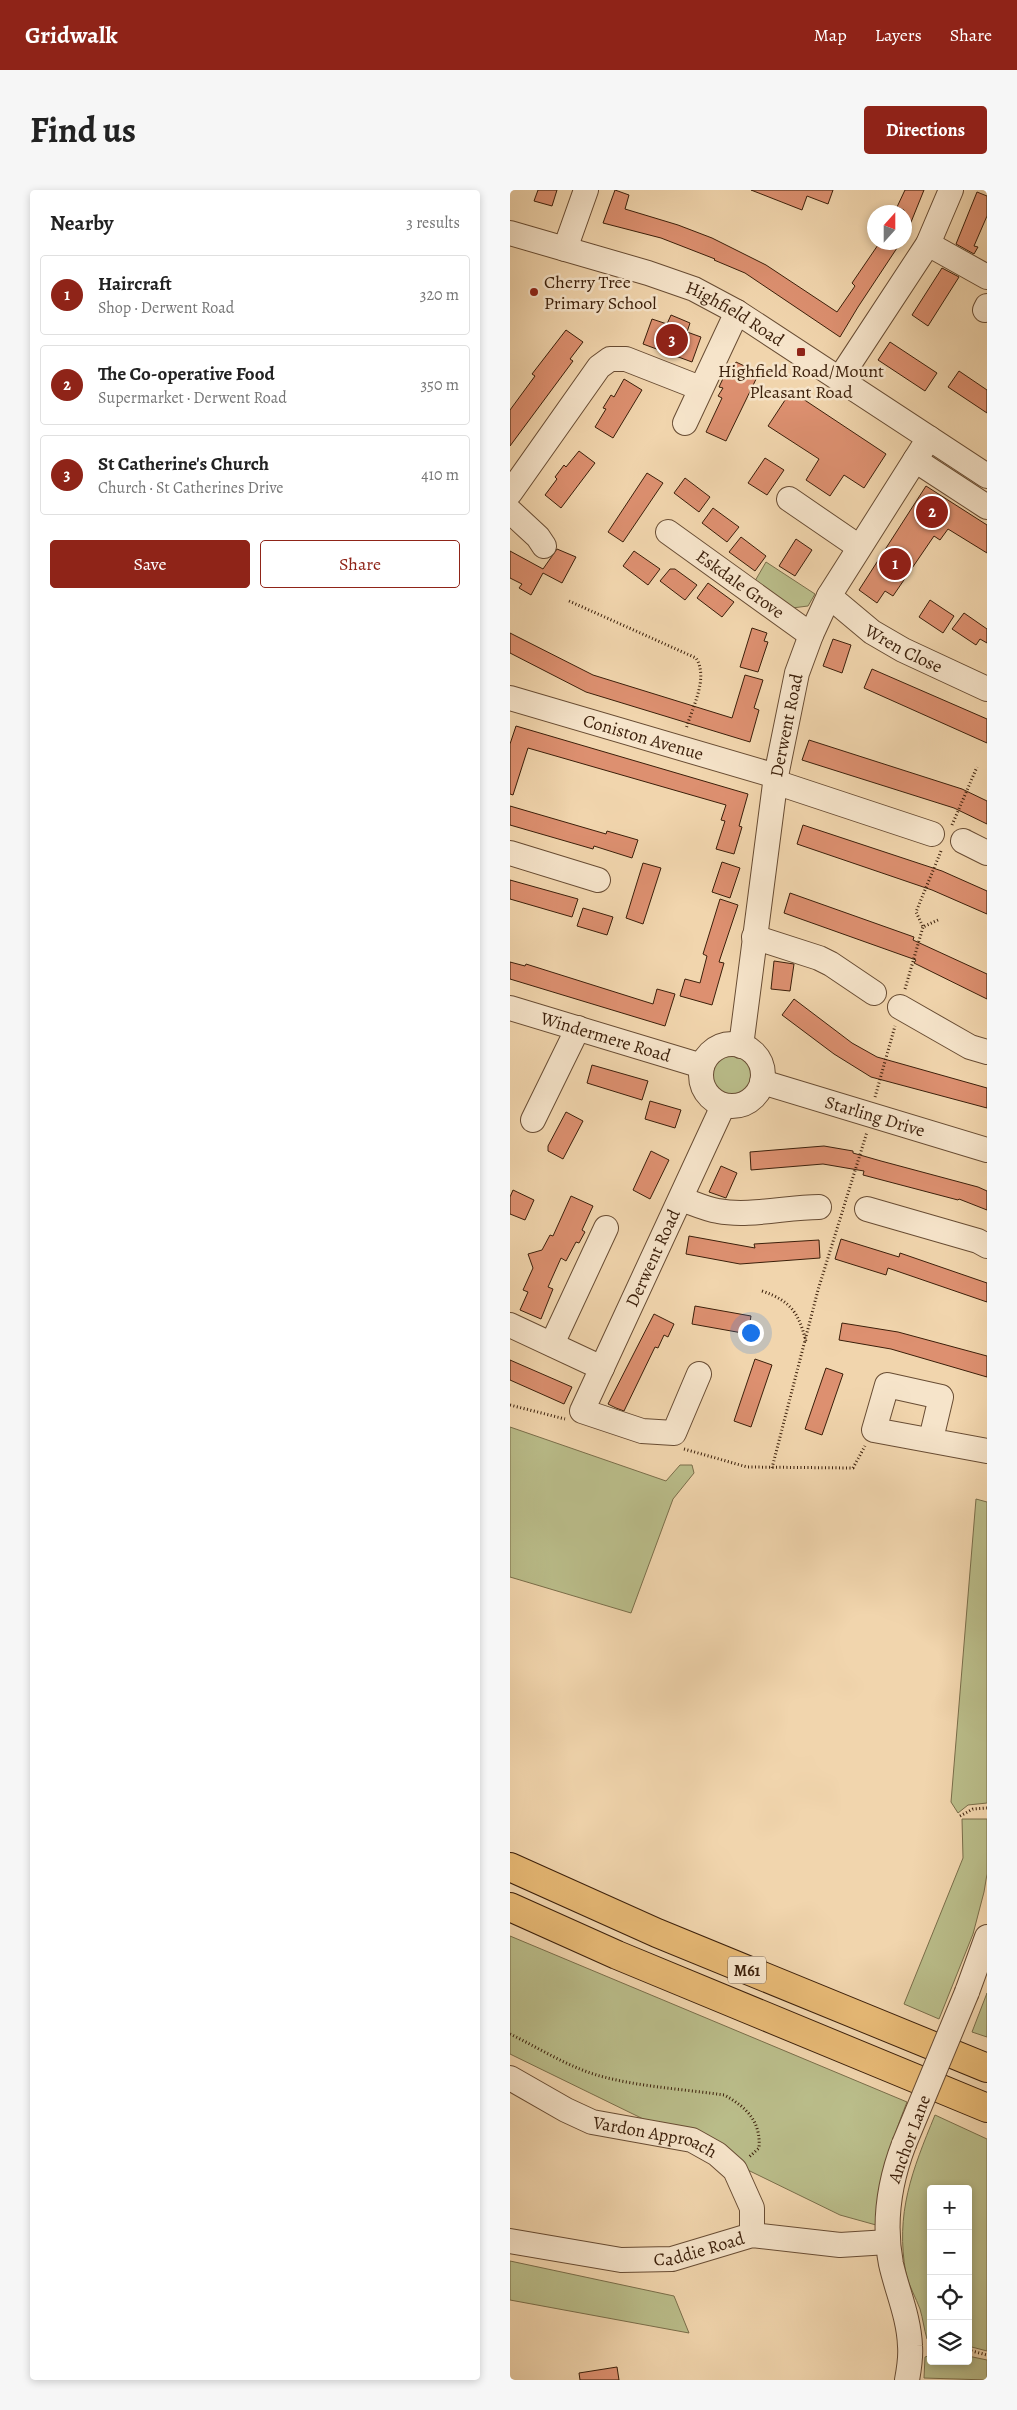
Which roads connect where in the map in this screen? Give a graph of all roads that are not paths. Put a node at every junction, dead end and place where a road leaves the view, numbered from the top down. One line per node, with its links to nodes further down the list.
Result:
1 (586, 190): 5 (street)
2 (951, 190): 4 (street)
3 (510, 233): 5 (street, Highfield Road)
4 (928, 244): 6 (street); 8 (street)
5 (565, 249): 7 (street, Highfield Road)
6 (987, 276)
7 (737, 312): 8 (street, Highfield Road); 9 (street)
8 (840, 378): 11 (street, Highfield Road)
9 (700, 388): 10 (street); 14 (street)
10 (685, 423)
11 (929, 438): 12 (street, Derwent Road); 13 (street, Highfield Road)
12 (915, 460): 16 (street); 20 (street, Derwent Road)
13 (987, 476)
14 (510, 493)
15 (789, 499): 20 (street)
16 (987, 507)
17 (515, 514): 19 (street)
18 (668, 532): 22 (street, Eskdale Grove)
19 (544, 546)
20 (859, 547): 21 (street, Derwent Road)
21 (829, 596): 22 (street, Derwent Road); 23 (street, Wren Close)
22 (811, 635): 25 (street, Derwent Road)
23 (987, 689)
24 (510, 698): 25 (street, Coniston Avenue)
25 (775, 779): 26 (street, Coniston Avenue); 31 (street, Derwent Road)
26 (932, 834)
27 (963, 841): 29 (street)
28 (510, 853): 30 (street)
29 (987, 853)
30 (598, 880)
31 (754, 938): 32 (street); 36 (street, Derwent Road)
32 (874, 994)
33 (900, 1007): 37 (street)
34 (510, 1008): 35 (street, Windermere Road)
35 (578, 1028): 38 (street, Windermere Road); 41 (street)
36 (741, 1046): 38 (street); 39 (street)
37 (987, 1052)
38 (702, 1066): 40 (street)
39 (762, 1082): 40 (street); 42 (street, Starling Drive)
40 (724, 1106): 43 (street, Derwent Road)
41 (533, 1119)
42 (987, 1150)
43 (681, 1199): 44 (street); 50 (street, Derwent Road)
44 (819, 1208)
45 (866, 1209): 47 (street)
46 (606, 1228): 49 (street)
47 (987, 1246)
48 (510, 1325): 49 (street)
49 (552, 1344): 50 (street)
50 (602, 1368): 51 (street, Derwent Road)
51 (699, 1374)
52 (931, 1439): 52 (street); 53 (street)
53 (987, 1451)
54 (510, 1867): 57 (highway, M61)
55 (510, 1907): 59 (highway, M61)
56 (987, 1937): 62 (street, Anchor Lane, bridge)
57 (987, 2068)
58 (510, 2078): 60 (street, Vardon Approach)
59 (987, 2108)
60 (752, 2234): 61 (street, Caddie Road); 62 (street, Caddie Road)
61 (510, 2241)
62 (888, 2242): 63 (street, Anchor Lane)
63 (907, 2380)

